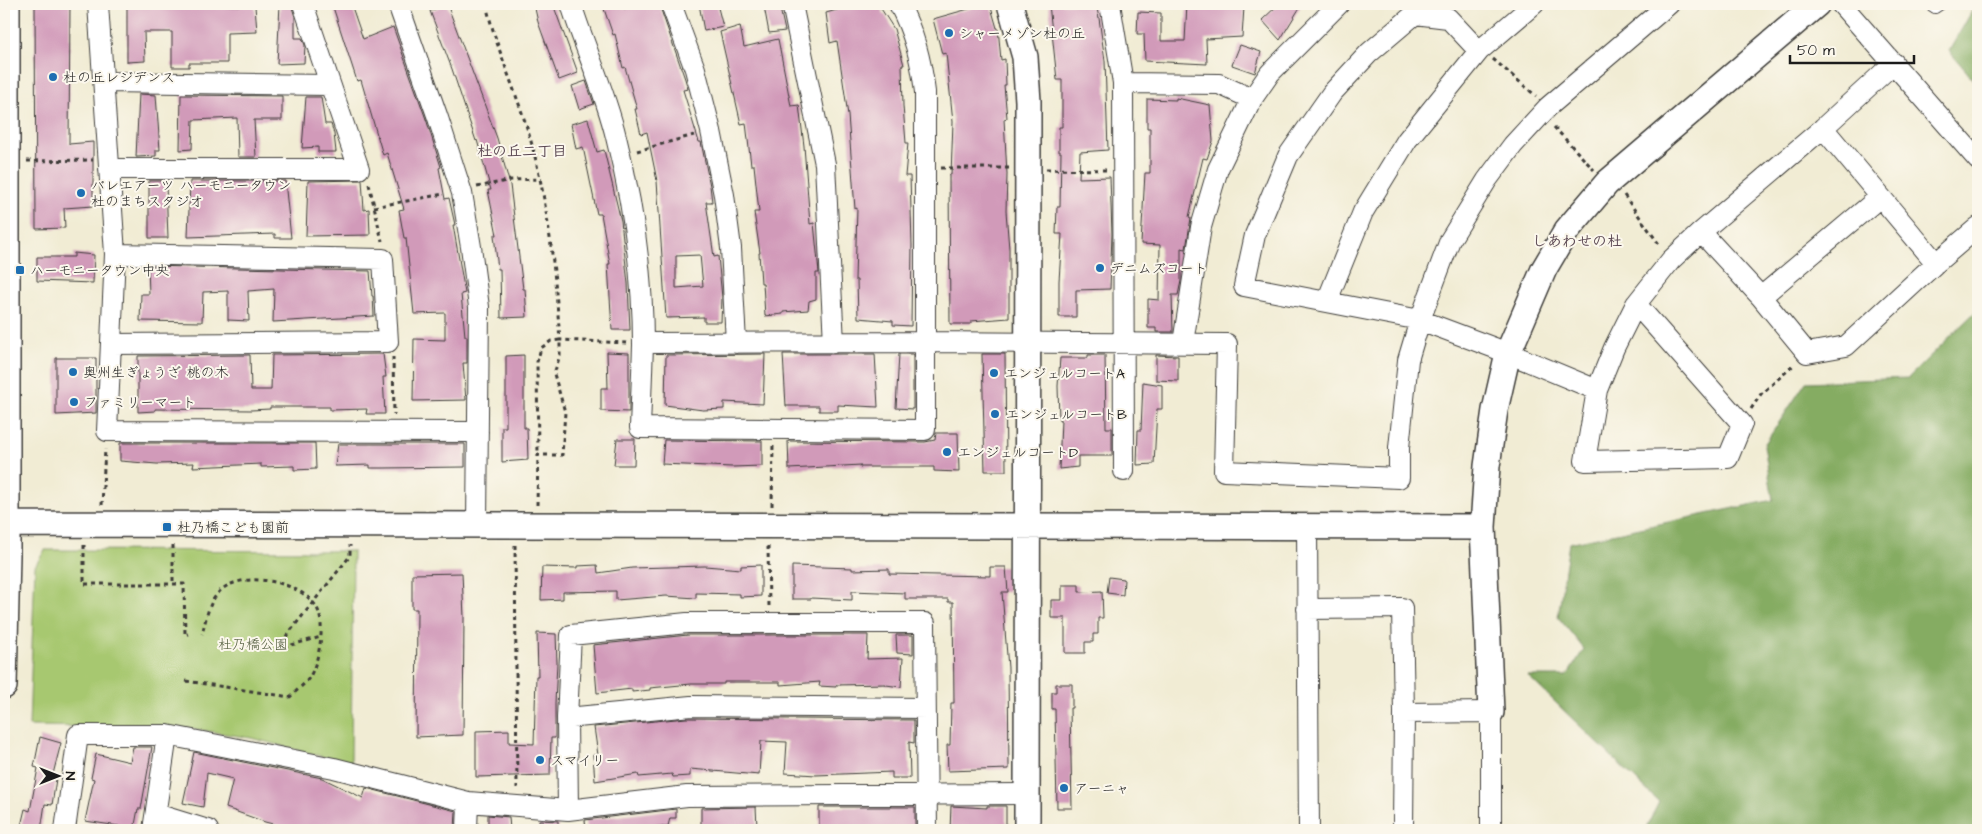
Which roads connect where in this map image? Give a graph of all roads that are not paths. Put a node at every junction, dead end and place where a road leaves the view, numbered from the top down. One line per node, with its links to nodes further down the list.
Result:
1 (6, 4): 48 (street)
2 (98, 4): 20 (street)
3 (303, 4): 22 (street)
4 (398, 4): 46 (street)
5 (571, 4): 37 (street)
6 (671, 4): 38 (street)
7 (792, 4): 39 (street)
8 (899, 4): 36 (street)
9 (1010, 4): 43 (street)
10 (1110, 4): 21 (street)
11 (1337, 4): 23 (street)
12 (1534, 4): 18 (street)
13 (1669, 4): 35 (street)
14 (1817, 4): 44 (street)
15 (1841, 4): 19 (street)
16 (1929, 4): 17 (lane)
17 (1941, 4)
18 (1480, 50): 33 (street); 33 (street)
19 (1894, 63): 24 (street); 25 (street)
20 (104, 82): 22 (street); 26 (street)
21 (1123, 83): 23 (street); 40 (street)
22 (330, 85): 26 (street)
23 (1252, 99): 41 (street)
24 (1823, 128): 27 (street); 29 (street)
25 (1978, 160)
26 (109, 164): 30 (street)
27 (1880, 197): 31 (street); 32 (street)
28 (1978, 227): 31 (street)
29 (1701, 232): 32 (street); 34 (street)
30 (115, 254): 42 (street); 42 (street)
31 (1936, 263): 32 (street)
32 (1761, 297)
33 (1327, 301): 35 (street)
34 (1636, 304): 45 (street); 45 (street)
35 (1420, 320): 41 (street); 44 (street)
36 (924, 342): 37 (street); 39 (street); 43 (street)
37 (643, 343): 38 (street)
38 (736, 343): 39 (street)
39 (834, 343)
40 (1122, 343): 41 (street); 43 (street); 47 (street)
41 (1183, 343)
42 (112, 344): 46 (street)
43 (1027, 344): 49 (street)
44 (1508, 352): 45 (street); 52 (street)
45 (1597, 390)
46 (478, 432): 50 (street)
47 (1124, 471)
48 (5, 524): 50 (street); 54 (street)
49 (1029, 525): 50 (street); 51 (street); 61 (street)
50 (477, 526)
51 (1307, 526): 52 (street); 53 (street)
52 (1483, 527): 56 (street)
53 (1307, 610): 57 (street); 70 (street)
54 (4, 686)
55 (925, 708): 58 (street); 58 (street); 60 (street)
56 (1491, 712): 57 (street); 72 (street)
57 (1404, 713): 71 (street)
58 (568, 718): 63 (street)
59 (167, 736): 62 (street); 64 (street); 65 (street)
60 (927, 793): 61 (street); 63 (street); 68 (street)
61 (1027, 794): 69 (street)
62 (468, 802): 63 (street); 67 (street)
63 (568, 810)
64 (154, 822): 66 (street)
65 (65, 830)
66 (208, 830)
67 (467, 830)
68 (927, 830)
69 (1027, 830)
70 (1309, 830)
71 (1403, 830)
72 (1491, 830)

